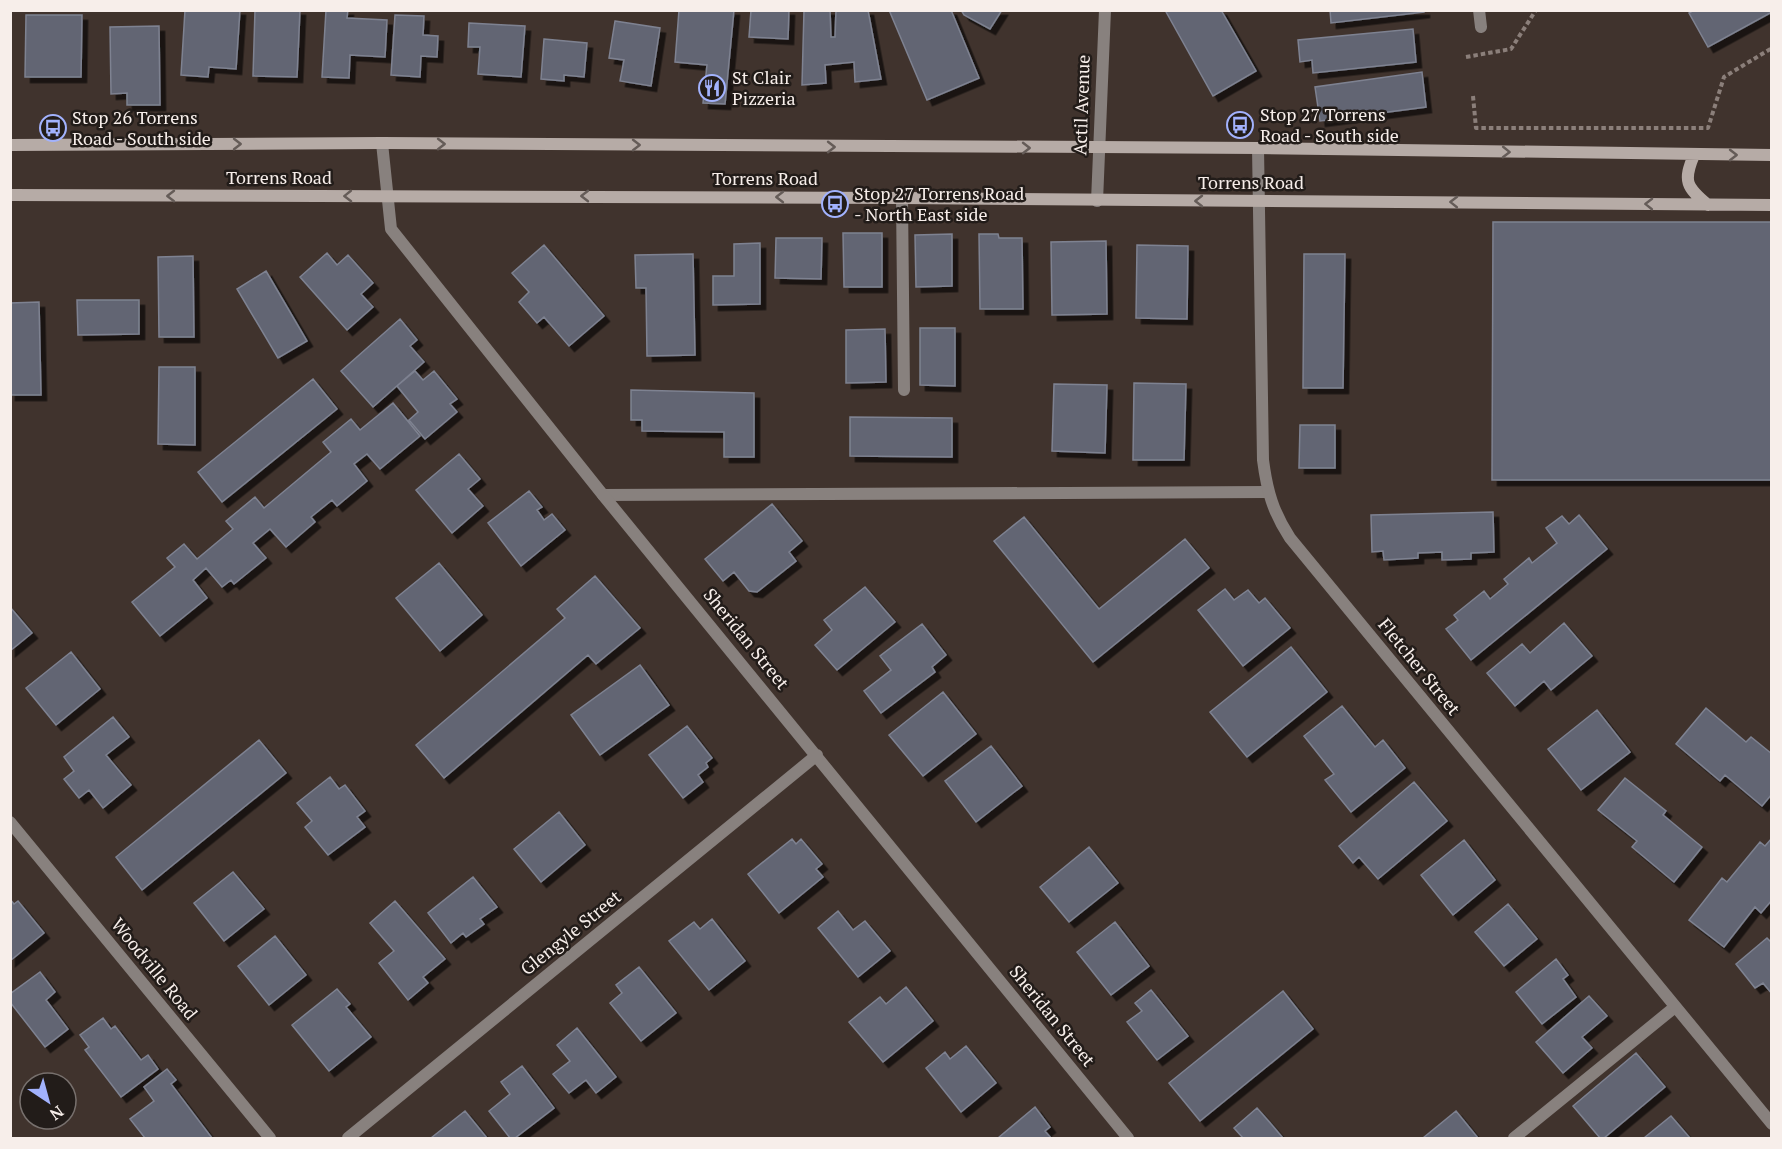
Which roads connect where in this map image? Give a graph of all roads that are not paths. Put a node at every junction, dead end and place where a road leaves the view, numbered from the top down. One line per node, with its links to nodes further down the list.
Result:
1 (1105, 10): 7 (street, Actil Avenue)
2 (1479, 10): 3 (street)
3 (1481, 27)
4 (382, 143): 5 (main road, Torrens Road, one-way to 4); 7 (main road, Torrens Road, one-way to 7); 11 (street, Sheridan Street)
5 (10, 145)
6 (1258, 148): 7 (main road, Torrens Road); 8 (main road, Torrens Road, one-way to 8); 13 (street, Fletcher Street)
7 (1098, 149): 14 (street, Actil Avenue)
8 (1694, 155): 9 (main road, Torrens Road, one-way to 9); 15 (main road)
9 (1772, 155)
10 (10, 195): 11 (main road, Torrens Road, one-way to 10)
11 (386, 195): 12 (main road, Torrens Road, one-way to 11); 19 (street, Sheridan Street)
12 (902, 198): 14 (main road, Torrens Road); 17 (street)
13 (1258, 200): 14 (main road, Torrens Road, one-way to 14); 15 (main road, Torrens Road, one-way to 13); 18 (street, Fletcher Street)
14 (1097, 201)
15 (1708, 205): 16 (main road, Torrens Road)
16 (1772, 205)
17 (904, 390)
18 (1267, 492): 19 (street); 22 (street, Fletcher Street)
19 (603, 495): 20 (street, Sheridan Street)
20 (817, 755): 25 (street, Glengyle Street); 26 (street, Sheridan Street)
21 (10, 822): 24 (street, Woodville Road)
22 (1675, 1007): 23 (street, Fletcher Street); 27 (street)
23 (1772, 1124)
24 (270, 1138)
25 (348, 1138)
26 (1128, 1138)
27 (1514, 1138)

